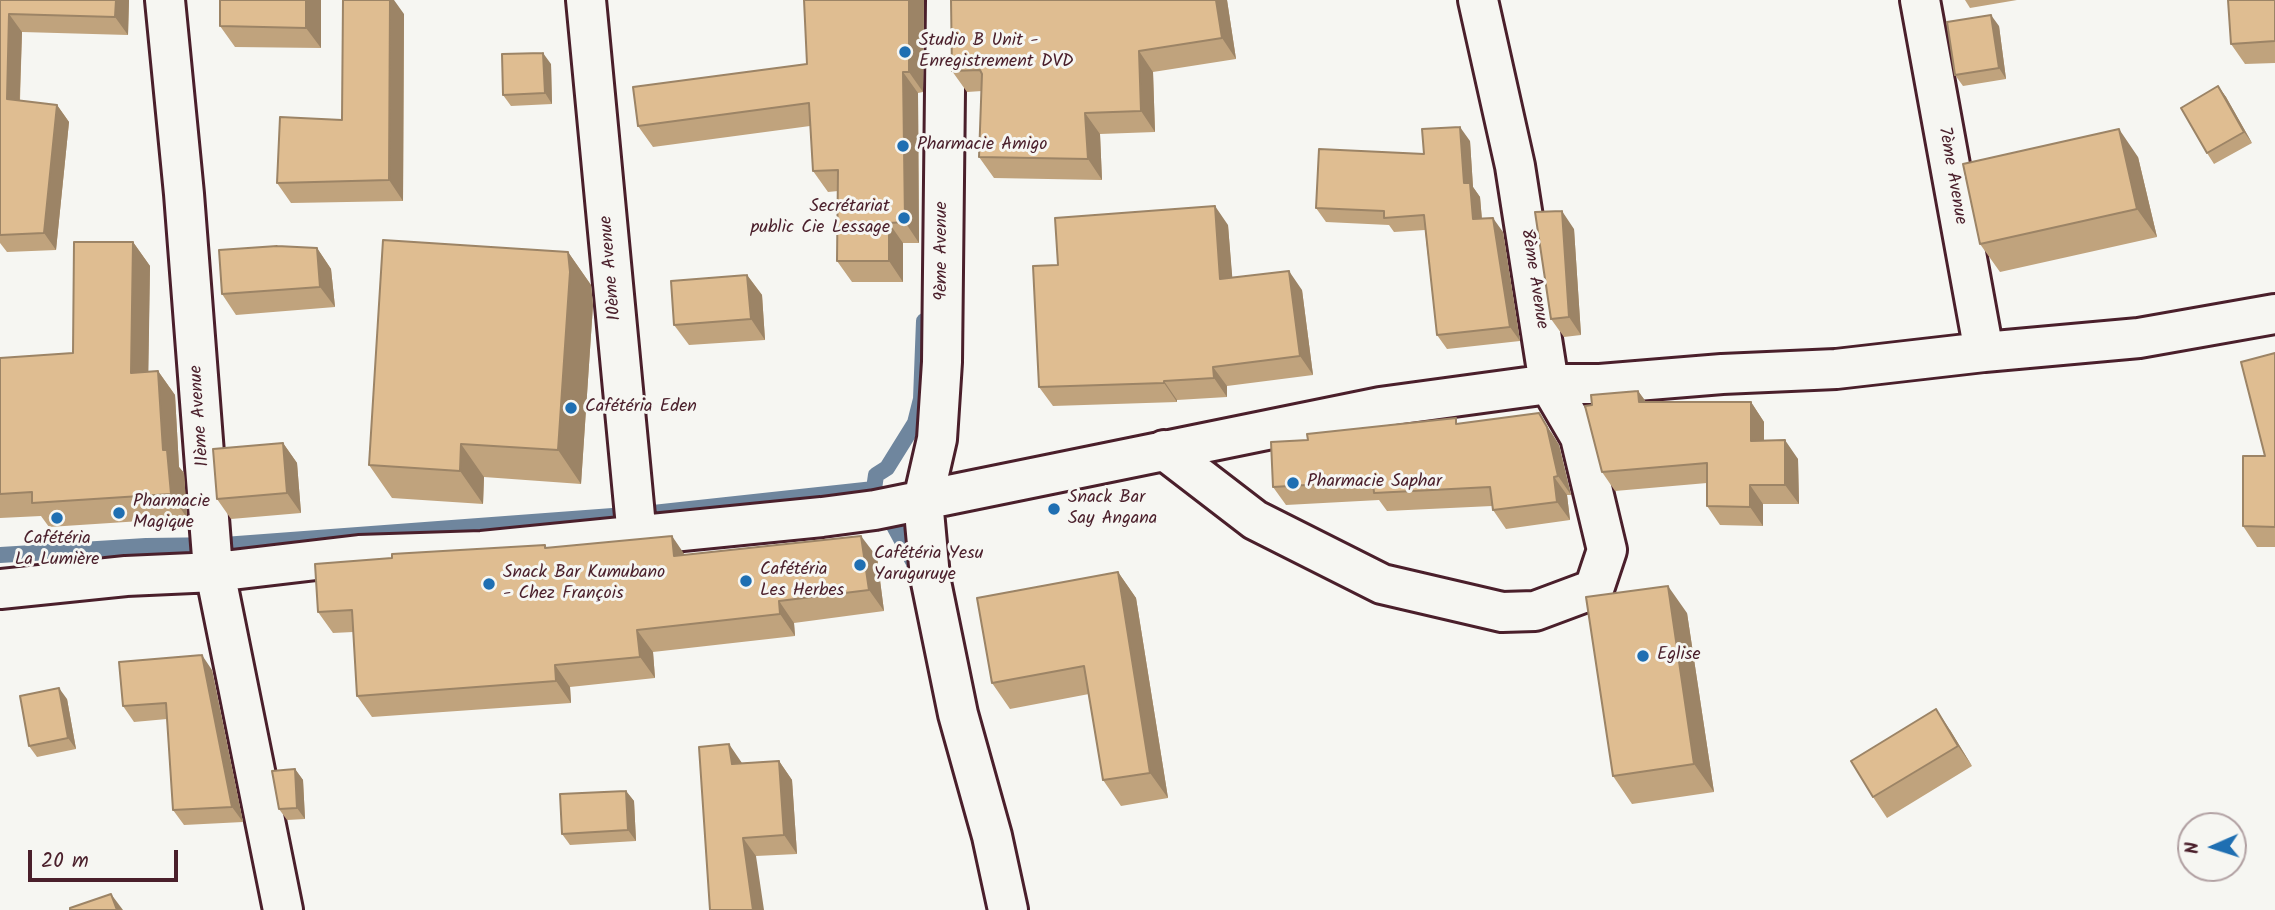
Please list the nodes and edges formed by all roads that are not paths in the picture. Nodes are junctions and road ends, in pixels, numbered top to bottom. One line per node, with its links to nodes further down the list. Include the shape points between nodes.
1 (165, 0): 12 (street, 11ème Avenue)
2 (586, 0): 11 (street, 10ème Avenue)
3 (946, 0): 10 (street, 9ème Avenue, via 937,439)
4 (1478, 0): 8 (street, 8ème Avenue, via 1515,166)
5 (1920, 0): 7 (street, 7ème Avenue)
6 (2275, 314): 7 (street, via 2139,338)
7 (1984, 352): 8 (street, via 1836,369)
8 (1549, 384): 9 (street, via 1380,407); 9 (street, 8ème Avenue, via 1580,437 1607,550 1594,589 1535,611 1502,612 1382,584 1255,520)
9 (1164, 450): 10 (street)
10 (896, 506): 11 (street); 15 (street, 9ème Avenue, via 930,577 958,714)
11 (636, 518): 12 (street, via 482,551)
12 (214, 565): 13 (street); 14 (street, 11ème Avenue)
13 (0, 589)
14 (283, 910)
15 (1008, 910)

